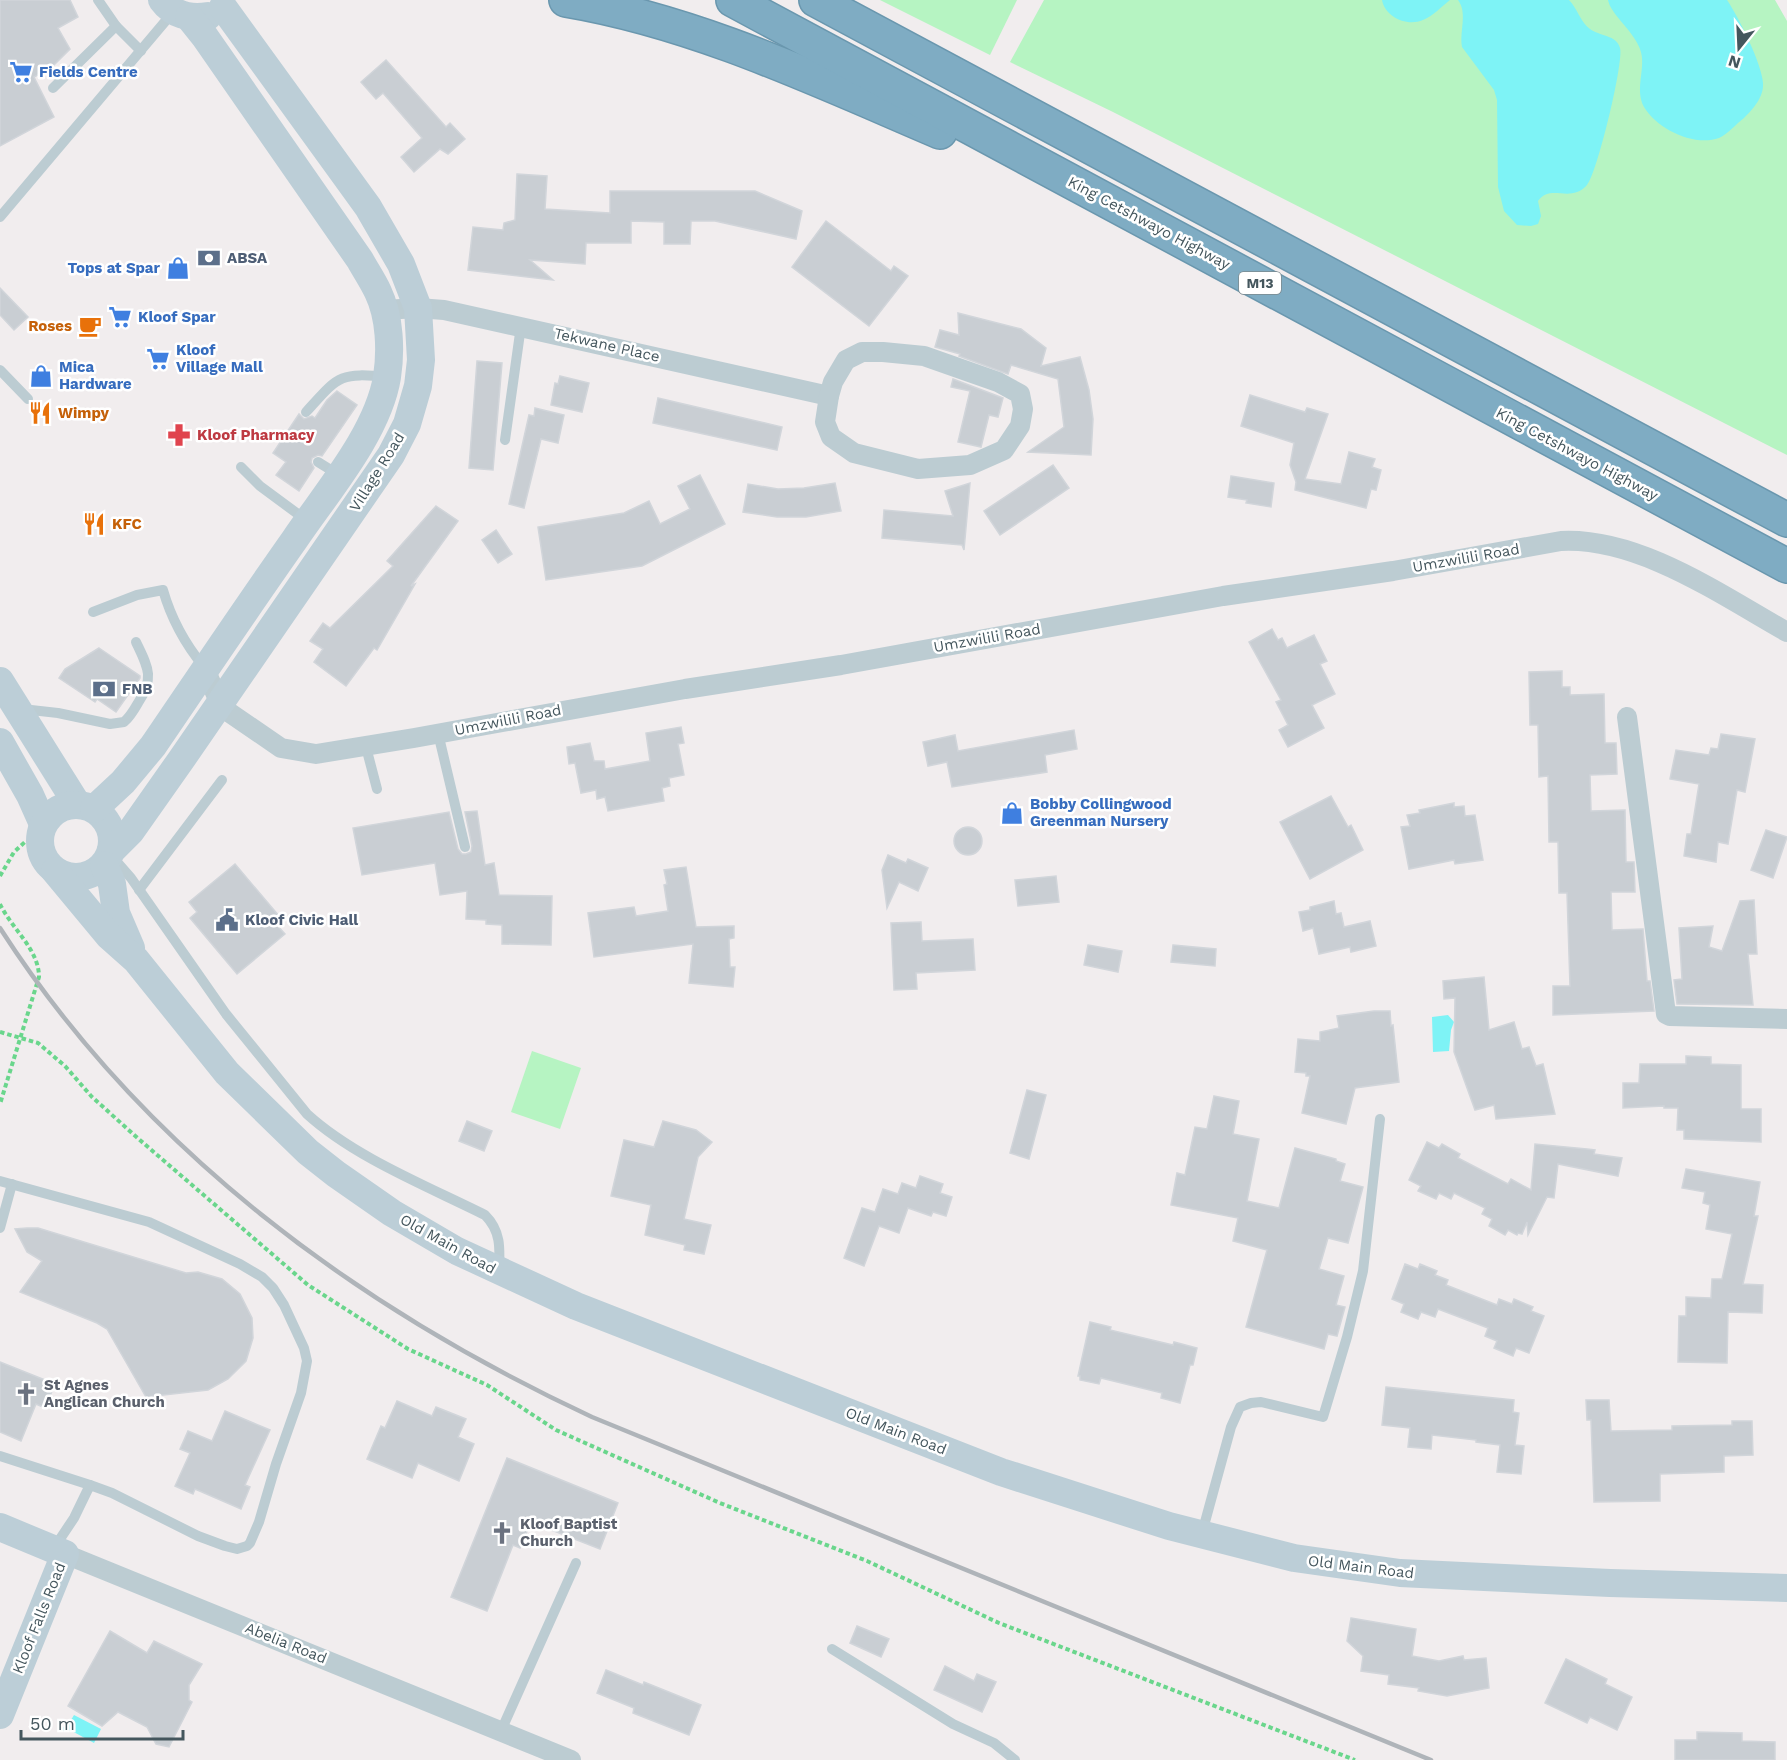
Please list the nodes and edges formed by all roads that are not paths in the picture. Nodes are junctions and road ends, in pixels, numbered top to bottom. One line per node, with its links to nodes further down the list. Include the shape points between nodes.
1 (98, 0): 7 (lane)
2 (566, 0): 11 (highway, via 643,17 758,55)
3 (733, 0): 11 (highway, King Cetshwayo Highway / M13)
4 (816, 0): 23 (highway, M13)
5 (226, 4): 6 (street, via 207,16); 12 (street, Village Road, via 368,207 401,264)
6 (175, 9): 8 (lane); 13 (street, Village Road, via 205,37 360,260)
7 (116, 26): 8 (lane); 9 (lane)
8 (141, 51): 10 (lane)
9 (52, 88)
10 (0, 217)
11 (1143, 220): 24 (highway, King Cetshwayo Highway / M13)
12 (418, 308): 13 (street, Tekwane Place); 14 (street, Tekwane Place); 30 (street, Village Road, via 421,360 407,424 375,480)
13 (384, 310): 16 (street, Village Road, via 389,346)
14 (521, 326): 17 (street, Tekwane Place); 20 (lane)
15 (0, 370): 18 (lane)
16 (387, 377): 19 (lane, via 361,374 340,378); 22 (street, Village Road, via 374,416 329,469)
17 (829, 396): 17 (street, via 825,422 831,437 854,453 918,469 970,465 1004,450 1020,426 1023,409 1020,394 998,382 924,356 883,352 862,352 846,360)
18 (28, 399)
19 (306, 412)
20 (506, 440)
21 (241, 467): 22 (lane)
22 (307, 520): 28 (street, Village Road)
23 (1787, 520)
24 (1787, 567)
25 (93, 612): 28 (lane, via 137,595 163,590 191,651)
26 (1787, 632): 33 (street, Umzwilili Road, via 1704,585 1640,555 1591,541 1561,541 1223,596)
27 (136, 642): 31 (lane, via 146,664 148,686 124,722 110,724)
28 (205, 669): 30 (street, Umzwilili Road); 38 (street, Village Road, via 139,764 123,782)
29 (0, 681): 31 (street)
30 (220, 704): 34 (street, Umzwilili Road, via 281,748 316,754); 41 (street, Village Road, via 131,831)
31 (17, 709): 38 (street)
32 (1628, 717): 45 (street, via 1666,1014)
33 (438, 734): 34 (street, Umzwilili Road); 40 (lane)
34 (366, 747): 37 (lane)
35 (3, 752): 39 (street, via 30,795)
36 (222, 780): 43 (lane)
37 (377, 789)
38 (86, 807): 39 (street, via 57,809); 41 (street, via 108,823)
39 (41, 829): 42 (street, via 42,855)
40 (465, 847)
41 (109, 856): 42 (street, via 85,877 64,876); 43 (lane, via 121,865); 44 (street, Old Main Road, via 116,913)
42 (55, 871): 44 (street, Old Main Road, via 109,936)
43 (139, 890): 50 (lane, via 226,1014 306,1114 321,1128 379,1162 485,1215 501,1244)
44 (136, 960): 50 (street, Old Main Road, via 227,1073 308,1152 392,1213)
45 (1787, 1019)
46 (1380, 1119): 54 (lane, via 1363,1271 1323,1418 1261,1402 1240,1407)
47 (0, 1180): 48 (lane)
48 (12, 1184): 49 (lane); 52 (lane, via 149,1222 240,1264 273,1288 304,1348 307,1361 301,1393 259,1522 247,1546 231,1547 198,1536)
49 (0, 1228)
50 (499, 1272): 54 (street, Old Main Road, via 1001,1472)
51 (0, 1456): 52 (lane)
52 (90, 1485): 55 (lane)
53 (0, 1527): 55 (street, Abelia Road)
54 (1202, 1534): 57 (street, Old Main Road, via 1294,1558 1400,1573)
55 (59, 1551): 59 (street, Kloof Falls Road); 60 (street, Abelia Road)
56 (576, 1563): 60 (lane)
57 (1787, 1588)
58 (832, 1649): 62 (lane, via 953,1724 994,1743)
59 (0, 1715)
60 (501, 1731): 61 (street, Abelia Road)
61 (571, 1760)
62 (1015, 1760)

